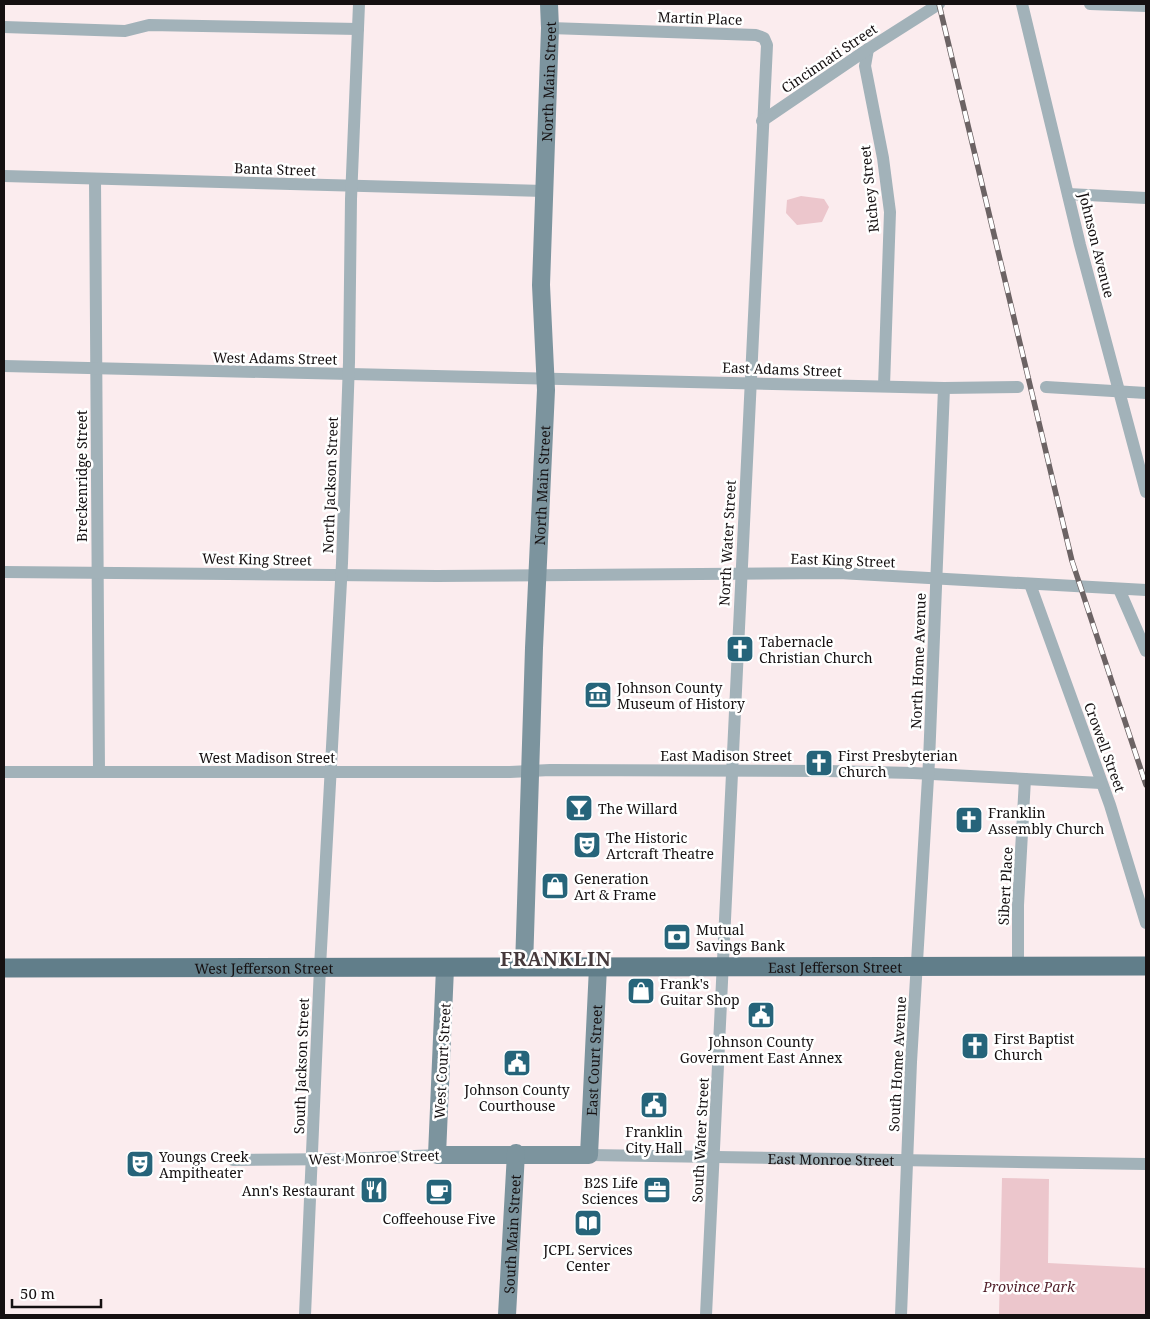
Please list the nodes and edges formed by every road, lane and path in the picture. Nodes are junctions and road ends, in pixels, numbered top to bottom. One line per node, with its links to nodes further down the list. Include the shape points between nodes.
1 (359, 4): 9 (street, North Jackson Street)
2 (549, 4): 8 (street, North Main Street)
3 (939, 4): 10 (street, Cincinnati Street)
4 (1022, 4): 16 (street, Johnson Avenue)
5 (1090, 4): 6 (street)
6 (1146, 6)
7 (4, 27): 9 (street, via 125,31 149,25)
8 (550, 28): 11 (street, Martin Place, via 760,36 766,45); 15 (street, North Main Street)
9 (358, 29): 14 (street, North Jackson Street)
10 (868, 49): 11 (street, Cincinnati Street); 23 (street, Richey Street, via 865,66 890,212)
11 (762, 121): 22 (street, North Water Street)
12 (4, 176): 13 (street, Banta Street)
13 (95, 179): 14 (street, Banta Street); 19 (street, Breckenridge Street)
14 (352, 186): 15 (street, Banta Street); 20 (street, North Jackson Street)
15 (544, 191): 21 (street, North Main Street, via 541,294)
16 (1068, 194): 17 (street); 27 (street, Johnson Avenue)
17 (1146, 198)
18 (4, 366): 19 (street, West Adams Street)
19 (96, 369): 20 (street, West Adams Street); 31 (street, Breckenridge Street)
20 (349, 375): 21 (street, West Adams Street); 33 (street, North Jackson Street)
21 (545, 379): 22 (street, East Adams Street); 34 (street, North Main Street)
22 (750, 382): 23 (street, East Adams Street); 32 (street, North Water Street)
23 (884, 386): 26 (street, East Adams Street)
24 (1018, 387): 26 (street, East Adams Street)
25 (1046, 387): 27 (street)
26 (944, 388): 35 (street, North Home Avenue)
27 (1120, 392): 28 (street); 29 (street, Johnson Avenue)
28 (1146, 393)
29 (1146, 492)
30 (4, 572): 31 (street, West King Street)
31 (98, 572): 33 (street, West King Street); 44 (street, Breckenridge Street)
32 (740, 573): 34 (street, East King Street); 35 (street, East King Street); 40 (street, North Water Street)
33 (341, 575): 34 (street, West King Street); 41 (street, North Jackson Street)
34 (539, 575): 42 (street, North Main Street)
35 (936, 578): 36 (street, East King Street); 45 (street, North Home Avenue)
36 (1030, 584): 37 (street, East King Street); 47 (street, Crowell Street)
37 (1119, 589): 38 (street, East King Street); 39 (street)
38 (1146, 590)
39 (1146, 651)
40 (733, 770): 42 (street, East Madison Street); 45 (street, East Madison Street); 51 (street, North Water Street)
41 (332, 771): 42 (street, West Madison Street); 44 (street, West Madison Street); 53 (street, North Jackson Street)
42 (531, 771): 54 (street, North Main Street)
43 (4, 772): 44 (street, West Madison Street)
44 (99, 772)
45 (928, 774): 46 (street, East Madison Street); 49 (street, North Home Avenue)
46 (1026, 779): 47 (street, East Madison Street); 50 (street, Sibert Place, via 1018,905)
47 (1101, 784): 48 (street, Crowell Street)
48 (1146, 923)
49 (918, 965): 50 (main road, East Jefferson Street); 51 (main road, East Jefferson Street); 64 (street, South Home Avenue)
50 (1018, 965): 52 (main road, East Jefferson Street)
51 (722, 966): 55 (main road, East Jefferson Street); 61 (street, South Water Street)
52 (1146, 966)
53 (320, 967): 56 (main road, West Jefferson Street); 57 (main road, West Jefferson Street); 62 (street, South Jackson Street)
54 (524, 967): 55 (main road, East Jefferson Street); 57 (main road, West Jefferson Street)
55 (598, 967): 60 (street, East Court Street)
56 (4, 968)
57 (445, 968): 59 (street, West Court Street)
58 (516, 1153): 59 (street, West Monroe Street); 60 (street, East Monroe Street); 67 (street, South Main Street)
59 (437, 1154): 62 (street, West Monroe Street)
60 (589, 1155): 61 (street, East Monroe Street)
61 (714, 1158): 64 (street, East Monroe Street); 68 (street, South Water Street)
62 (313, 1159): 63 (street, West Monroe Street); 66 (street, South Jackson Street)
63 (233, 1160)
64 (907, 1161): 65 (street, East Monroe Street); 69 (street, South Home Avenue)
65 (1146, 1164)
66 (305, 1315)
67 (508, 1315)
68 (706, 1315)
69 (901, 1315)

